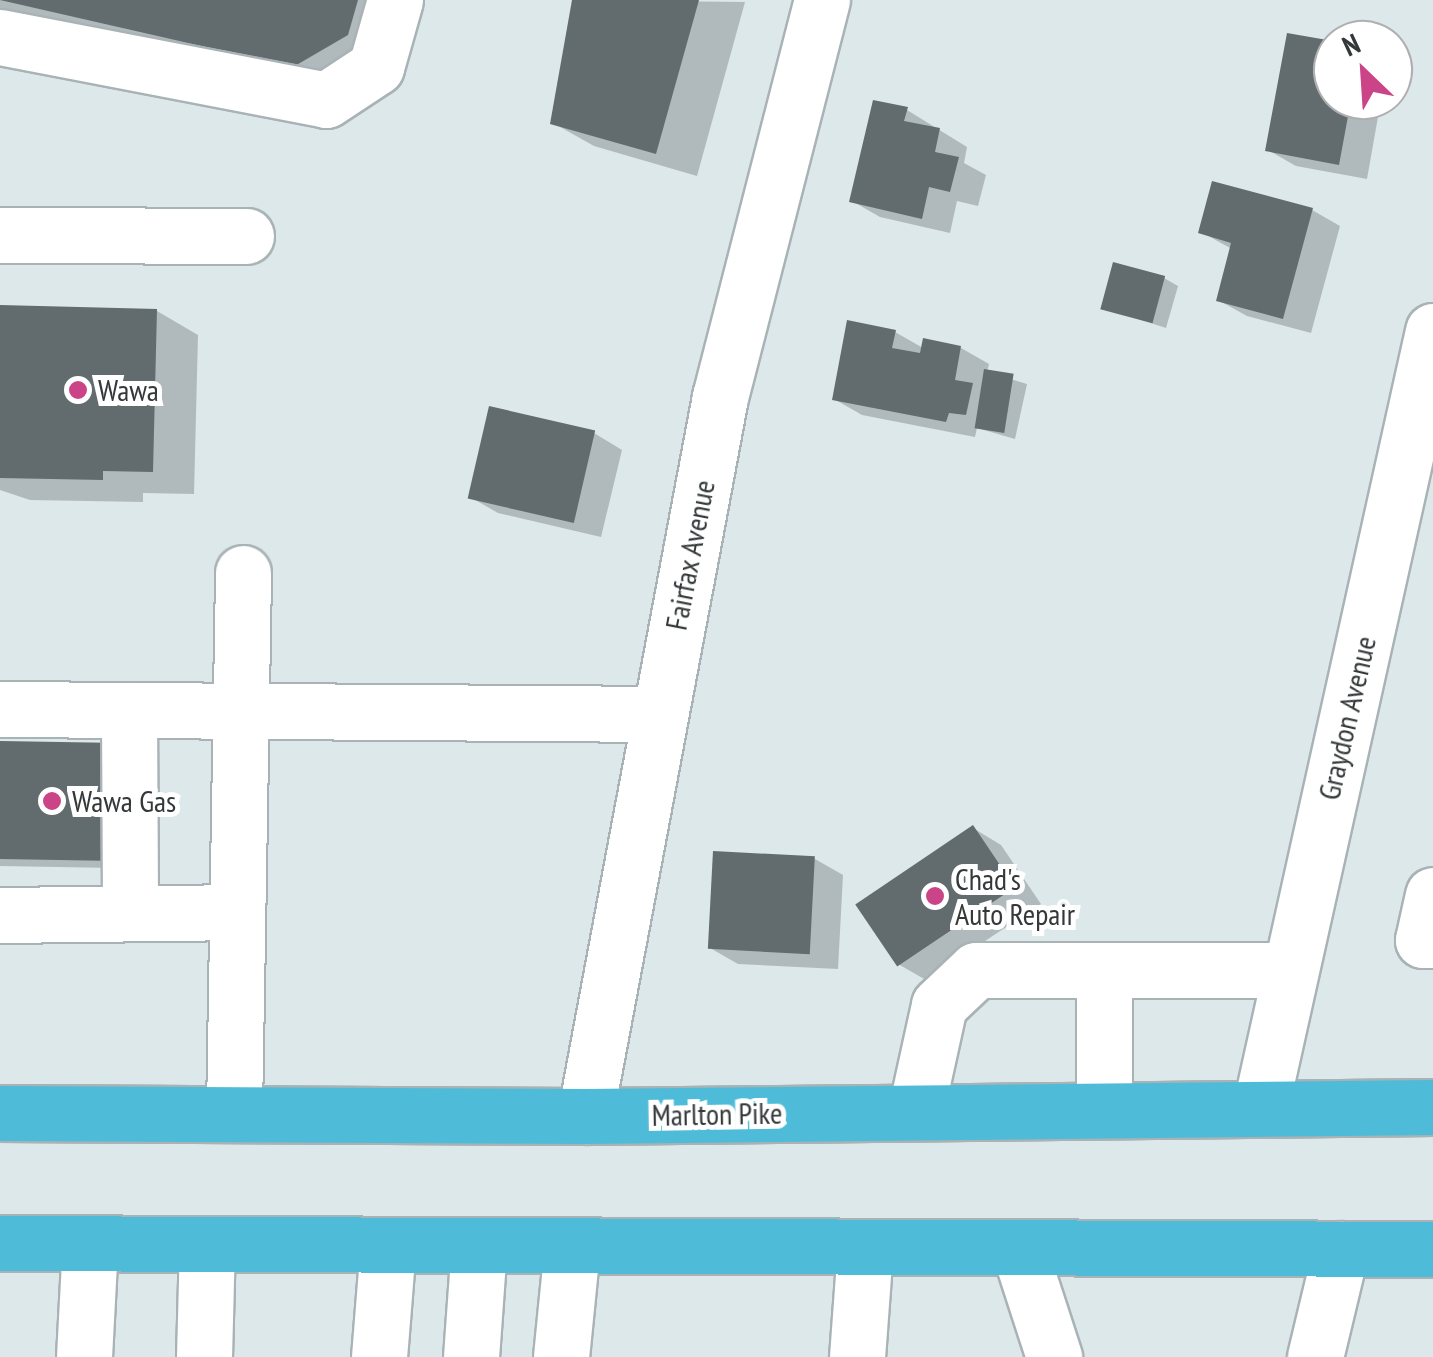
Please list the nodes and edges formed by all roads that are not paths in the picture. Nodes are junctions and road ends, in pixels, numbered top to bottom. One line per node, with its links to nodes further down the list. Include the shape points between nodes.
1 (395, 0): 3 (street, via 376,67 326,100)
2 (822, 0): 12 (street, Fairfax Avenue, via 720,397)
3 (0, 36)
4 (0, 235): 5 (street)
5 (246, 236)
6 (1433, 331): 7 (street, Graydon Avenue)
7 (1409, 543): 19 (street, Graydon Avenue)
8 (243, 573): 11 (street)
9 (0, 709): 10 (street)
10 (129, 710): 11 (street); 14 (street)
11 (239, 711): 12 (street); 15 (street)
12 (660, 714): 26 (street, Fairfax Avenue)
13 (1433, 895): 17 (street, via 1423,940)
14 (130, 912): 15 (street); 16 (street)
15 (234, 912): 25 (street)
16 (0, 915)
17 (1433, 940)
18 (1104, 970): 19 (street); 21 (street); 23 (street, via 976,970 939,1005)
19 (1290, 970): 20 (street, Graydon Avenue)
20 (1261, 1104): 21 (highway, Marlton Pike); 22 (highway, Marlton Pike)
21 (1104, 1107): 23 (highway, Marlton Pike)
22 (1433, 1107)
23 (916, 1110): 26 (highway, Marlton Pike)
24 (0, 1112): 25 (highway, Marlton Pike)
25 (234, 1112): 26 (highway, Marlton Pike)
26 (585, 1116)
27 (0, 1244): 28 (highway)
28 (90, 1244): 29 (highway); 37 (street)
29 (207, 1244): 30 (highway); 38 (street)
30 (388, 1246): 31 (highway); 39 (street)
31 (478, 1246): 32 (highway); 40 (street)
32 (572, 1247): 33 (highway); 41 (street)
33 (865, 1248): 34 (highway); 42 (street)
34 (1018, 1248): 36 (highway); 43 (street)
35 (1433, 1248): 36 (highway)
36 (1341, 1249): 44 (street)
37 (84, 1357)
38 (204, 1357)
39 (379, 1357)
40 (471, 1357)
41 (561, 1357)
42 (857, 1357)
43 (1054, 1357)
44 (1314, 1357)

